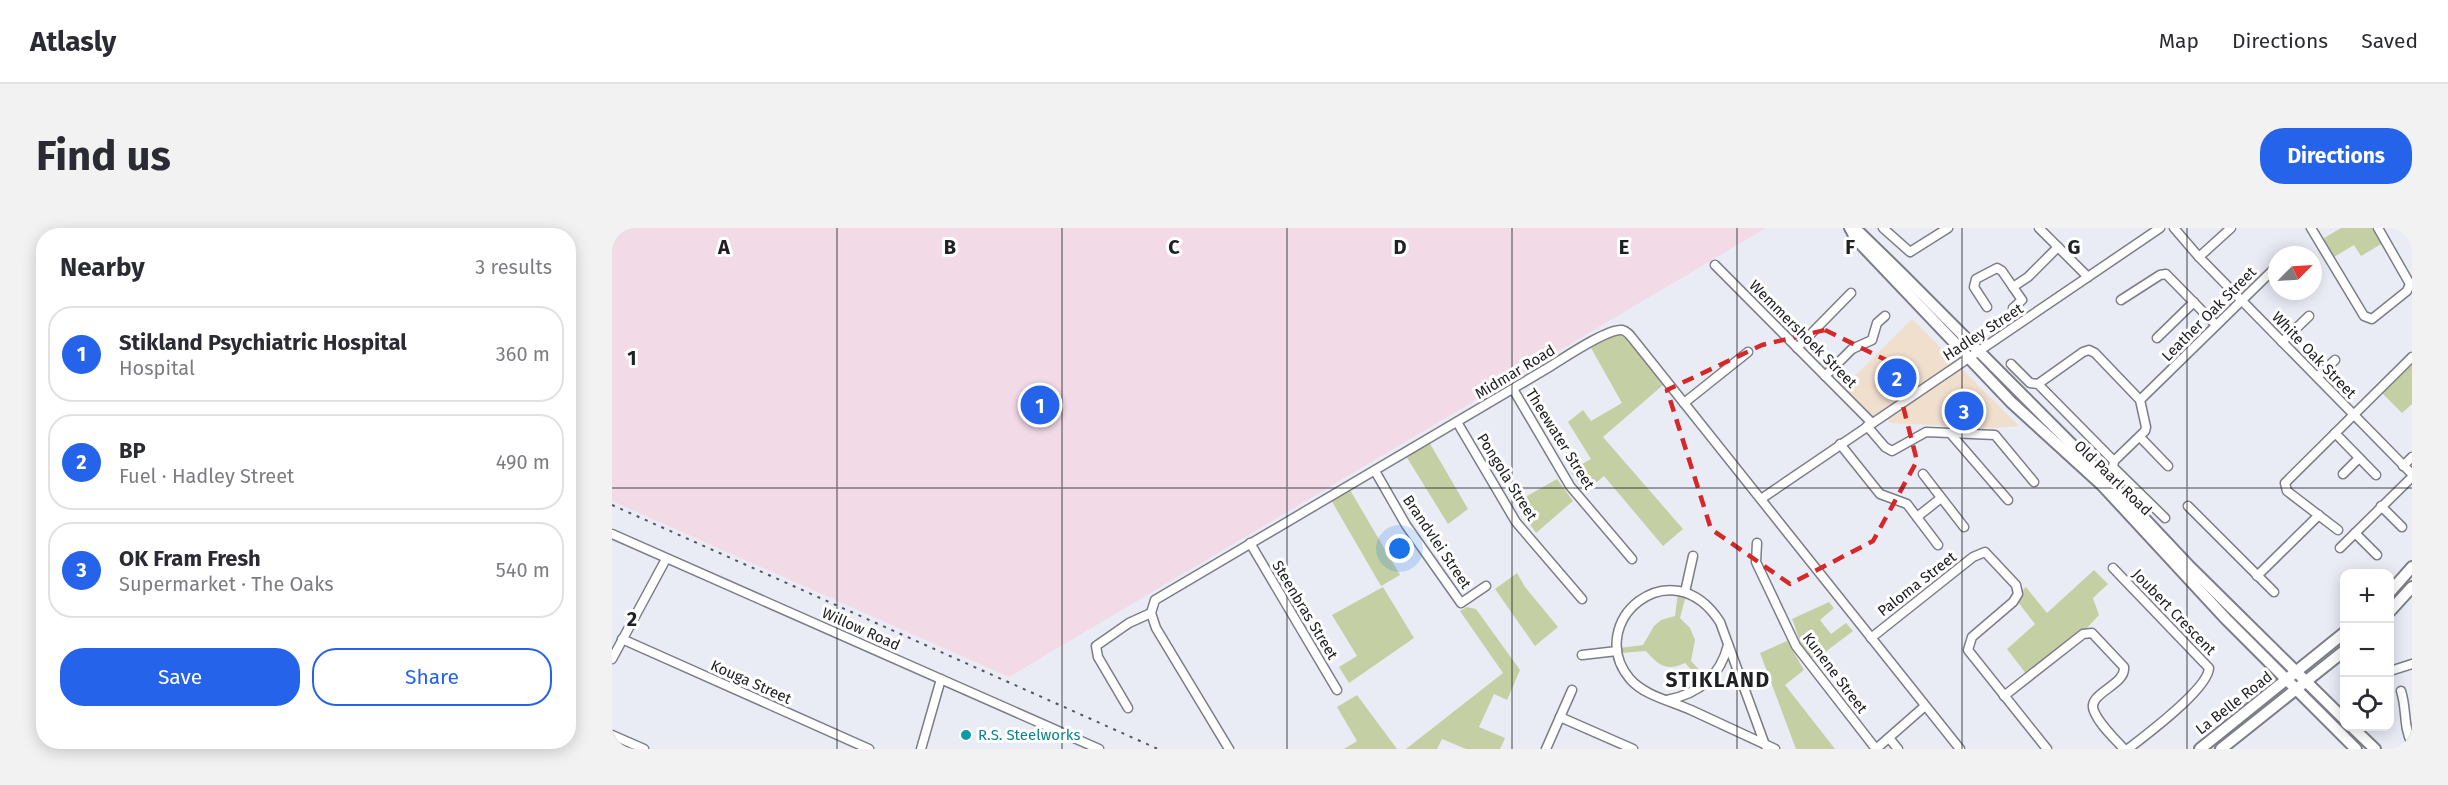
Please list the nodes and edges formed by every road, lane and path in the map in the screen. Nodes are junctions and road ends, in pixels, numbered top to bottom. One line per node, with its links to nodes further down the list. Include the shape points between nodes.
1 (1882, 228): 2 (street, via 1910,252)
2 (1948, 228)
3 (2039, 228): 10 (street)
4 (2160, 228): 14 (street, Hadley Street)
5 (2174, 228): 11 (street, White Oak Street)
6 (2230, 228): 11 (street)
7 (2310, 228): 8 (street, via 2370,319 2407,291 2410,284)
8 (2378, 228)
9 (1851, 229): 29 (main road, Old Paarl Road, via 1855,238)
10 (2058, 247): 14 (street); 15 (street)
11 (2199, 257): 18 (street, White Oak Street)
12 (1715, 265): 27 (street, Wemmershoek Street)
13 (2268, 275): 18 (street, Leather Oak Street)
14 (2088, 277): 29 (street, Hadley Street)
15 (2013, 287): 20 (street, via 1997,268 1975,280 1974,288); 21 (street, via 2022,300)
16 (1851, 293): 27 (street)
17 (2121, 300): 19 (street, via 2164,274)
18 (2241, 300): 24 (street, Leather Oak Street); 26 (street, White Oak Street)
19 (2194, 302): 24 (street); 25 (street)
20 (1987, 307)
21 (2013, 308)
22 (1885, 316): 33 (street, via 1877,323 1872,340 1852,349)
23 (2309, 316): 26 (street)
24 (2217, 325): 37 (street, Leather Oak Street)
25 (2157, 338)
26 (2282, 342): 34 (street, White Oak Street)
27 (1797, 348): 33 (street, Wemmershoek Street)
28 (1748, 352): 38 (street)
29 (1973, 354): 41 (street, Hadley Street); 99 (main road, Old Paarl Road); 101 (main road, Old Paarl Road, via 2035,425 2102,485)
30 (2412, 357): 39 (street)
31 (2335, 360): 34 (street)
32 (2011, 364): 35 (street, via 2032,384)
33 (1825, 376): 41 (street, Wemmershoek Street)
34 (2317, 377): 39 (street, White Oak Street)
35 (2038, 384): 37 (street, via 2089,350); 48 (street)
36 (1513, 389): 38 (street, Midmar Road, via 1606,334 1621,330 1633,339); 40 (street, Midmar Road); 77 (street, Theewater Street, via 1570,486)
37 (2140, 400): 44 (street, via 2146,428)
38 (1684, 403): 58 (street, Midmar Road)
39 (2354, 415): 43 (street); 50 (street, White Oak Street)
40 (1457, 422): 51 (street, Midmar Road); 86 (street, Pongola Street, via 1516,522)
41 (1870, 424): 42 (street, Wemmershoek Street, via 1885,447 1892,450 1926,432); 45 (street, Hadley Street)
42 (1950, 433): 56 (street, via 1995,435); 59 (street)
43 (2335, 433): 47 (street); 62 (street, via 2285,484 2287,491)
44 (2140, 436): 48 (street); 49 (street)
45 (1840, 444): 58 (street, Hadley Street); 63 (street, via 1882,497 1904,501)
46 (2412, 457): 50 (street)
47 (2359, 458): 53 (street); 54 (street)
48 (2114, 461): 64 (street, via 2114,467)
49 (2168, 466)
50 (2403, 466): 55 (street, White Oak Street)
51 (1375, 471): 70 (street, Midmar Road); 81 (street, Brandvlei Street, via 1406,525 1461,603)
52 (1923, 474): 57 (street)
53 (2343, 474)
54 (2376, 475)
55 (2412, 475): 61 (street)
56 (2034, 483)
57 (1941, 498): 63 (street); 66 (street)
58 (1761, 499): 90 (street, Midmar Road)
59 (2008, 500)
60 (2188, 506): 80 (street)
61 (2381, 506): 65 (street); 68 (street)
62 (2319, 515): 67 (street); 80 (street)
63 (1917, 517): 72 (street)
64 (2165, 518)
65 (2402, 526)
66 (1964, 527)
67 (2338, 530)
68 (2355, 533): 73 (street); 74 (street)
69 (612, 534): 76 (street, Willow Road)
70 (1250, 543): 88 (street, Midmar Road, via 1157,598); 103 (street, Steenbras Street)
71 (1757, 543): 129 (street, Kunene Street, via 1756,562 1796,646)
72 (1938, 545)
73 (2340, 548)
74 (2378, 555)
75 (1693, 556): 84 (street)
76 (666, 558): 91 (street); 100 (street, Willow Road)
77 (1632, 559)
78 (2412, 567): 82 (main road)
79 (2113, 568): 132 (street, Joubert Crescent, via 2207,663 2210,671 2174,713)
80 (2257, 576): 85 (street)
81 (1486, 586)
82 (2394, 587)
83 (2412, 587): 87 (main road)
84 (1685, 592): 92 (street, via 1711,608); 93 (street, via 1653,593 1632,607 1620,629)
85 (2274, 592)
86 (1582, 599)
87 (2394, 607)
88 (1151, 613): 110 (street, via 1129,622 1096,646 1098,657); 125 (street, via 1156,628)
89 (2340, 636): 99 (main road, La Belle Road)
90 (1871, 638): 107 (street, Paloma Street, via 1985,552 2016,585 2018,594 1968,643 1971,655); 109 (street, Midmar Road)
91 (622, 639): 96 (street); 121 (street, Kouga Street)
92 (1728, 645): 108 (street, via 1712,679 1692,693); 118 (street)
93 (1617, 651): 95 (street); 108 (street, via 1630,679)
94 (2340, 654): 102 (main road, La Belle Road)
95 (1582, 655)
96 (612, 659)
97 (2412, 664): 98 (street)
98 (2394, 670)
99 (2297, 671): 101 (main road, La Belle Road); 102 (main road, Old Paarl Road)
100 (941, 679): 116 (street, Willow Road); 122 (street)
101 (2286, 680): 105 (main road, Old Paarl Road); 133 (main road, La Belle Road)
102 (2307, 681): 105 (main road, La Belle Road); 111 (main road, Old Paarl Road)
103 (1337, 690)
104 (1572, 690): 112 (street)
105 (2296, 690): 134 (main road, La Belle Road); 135 (main road, Old Paarl Road)
106 (2401, 691): 117 (street, via 2405,726)
107 (2004, 696): 119 (street); 132 (street, via 2083,634 2091,633 2124,667 2121,678 2092,706)
108 (1666, 700): 118 (street)
109 (1925, 706): 115 (street); 131 (street, Midmar Road)
110 (1128, 708)
111 (2340, 715)
112 (1560, 717): 126 (street); 127 (street)
113 (2357, 731): 136 (main road)
114 (612, 735): 120 (street)
115 (1889, 738): 129 (street); 130 (street)
116 (1077, 740): 123 (street); 124 (street, Willow Road)
117 (2412, 744)
118 (1765, 745): 128 (street)
119 (2044, 748)
120 (644, 749)
121 (869, 749)
122 (921, 749)
123 (1072, 749)
124 (1099, 749)
125 (1229, 749)
126 (1546, 749)
127 (1633, 749)
128 (1775, 749)
129 (1876, 749)
130 (1898, 749)
131 (1959, 749)
132 (2126, 749)
133 (2200, 749)
134 (2221, 749)
135 (2356, 749)
136 (2375, 749)

